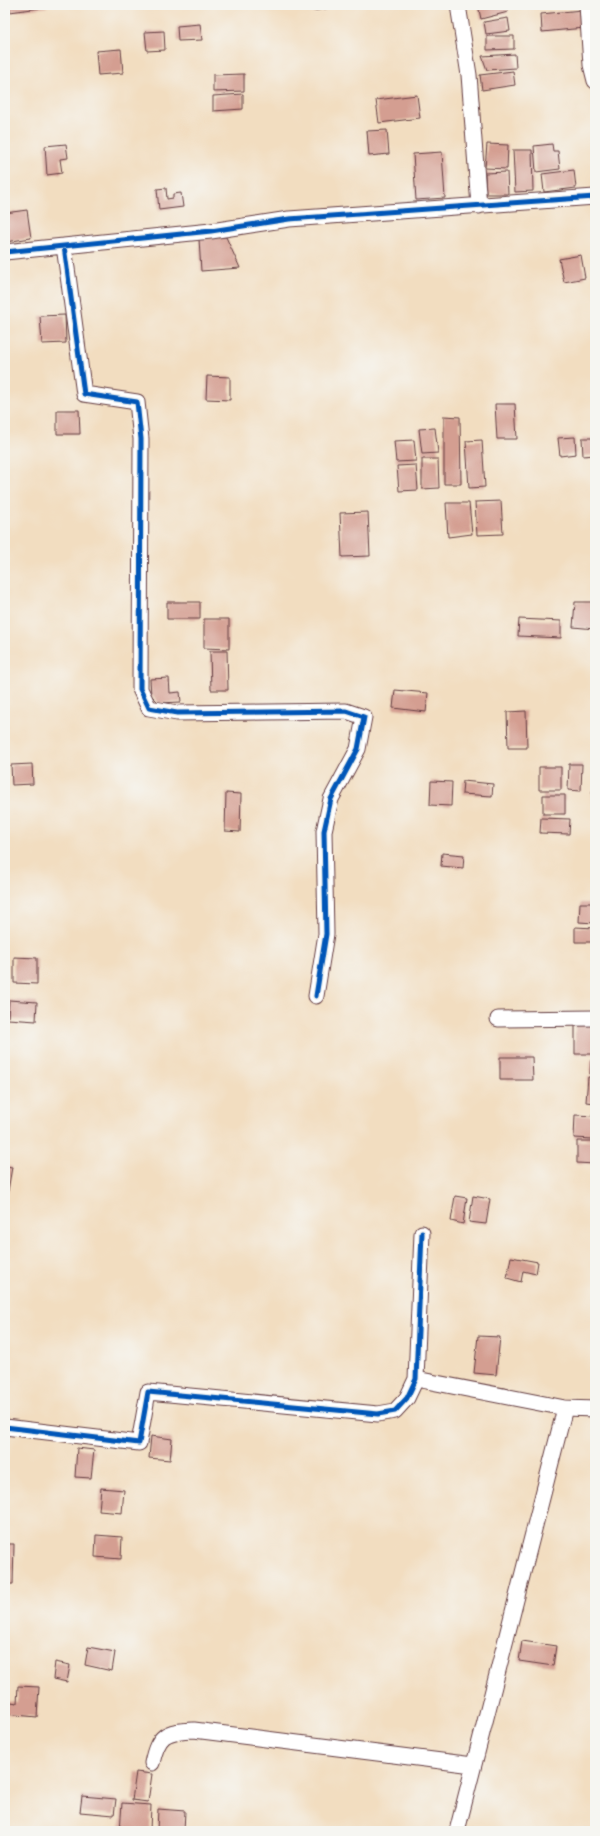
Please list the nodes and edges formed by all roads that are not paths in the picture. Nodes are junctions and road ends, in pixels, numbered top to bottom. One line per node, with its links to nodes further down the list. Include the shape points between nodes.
1 (458, 5): 5 (street, via 470,75)
2 (587, 5): 3 (street, via 591,64)
3 (595, 81)
4 (595, 197): 5 (street)
5 (479, 206): 6 (street, via 289,219 211,231)
6 (64, 246): 7 (street); 8 (street, via 84,394 137,402 141,439 140,689 149,708 177,713 346,711 364,717 358,749 331,799 324,831 326,934)
7 (5, 252)
8 (316, 996)
9 (595, 1018): 10 (street)
10 (498, 1019)
11 (422, 1233): 12 (street)
12 (416, 1379): 13 (street); 15 (street, via 407,1398 395,1411 378,1414 148,1392 139,1443)
13 (565, 1408): 14 (street); 17 (street)
14 (595, 1410)
15 (5, 1427)
16 (152, 1764): 17 (street, via 156,1747 164,1735 194,1730)
17 (473, 1765): 18 (street)
18 (457, 1831)

